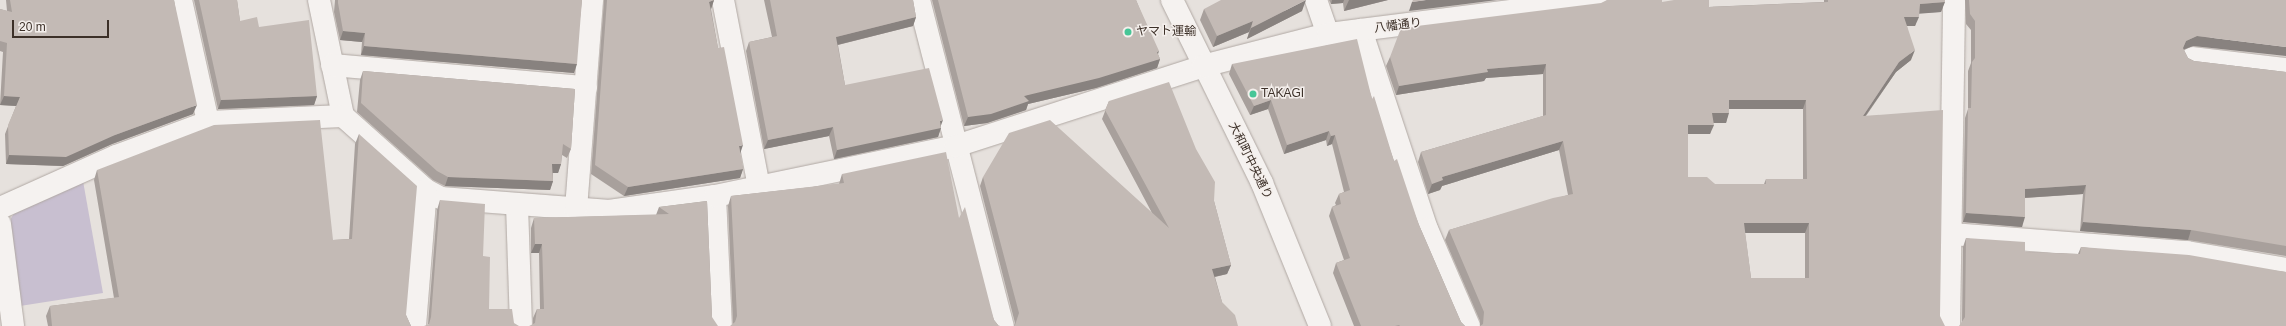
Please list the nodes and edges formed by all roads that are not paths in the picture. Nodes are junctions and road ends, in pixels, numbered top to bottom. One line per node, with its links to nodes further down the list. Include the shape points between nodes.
1 (181, 0): 18 (street)
2 (318, 0): 13 (street)
3 (592, 0): 16 (street)
4 (723, 0): 20 (street)
5 (919, 0): 19 (street)
6 (1172, 0): 14 (street, 大和町中央通り)
7 (1316, 0): 11 (street)
8 (1596, 0): 10 (street, 八幡通り)
9 (1954, 0): 27 (street)
10 (1361, 30): 11 (street, 八幡通り); 35 (street, via 1427,228)
11 (1328, 34): 14 (street, 八幡通り)
12 (2192, 58): 15 (street)
13 (332, 65): 16 (street); 17 (street)
14 (1203, 66): 19 (street, 八幡通り); 34 (street, 大和町中央通り, via 1262,183)
15 (2286, 69)
16 (586, 87): 25 (street)
17 (343, 116): 18 (street); 21 (street, 八幡通り)
18 (208, 122): 24 (street, via 116,156)
19 (956, 146): 20 (street, 八幡通り); 33 (street)
20 (759, 187): 22 (street, 八幡通り)
21 (426, 190): 23 (street, 八幡通り, via 441,198); 30 (street)
22 (715, 196): 25 (street, 八幡通り, via 609,211); 32 (street)
23 (517, 205): 25 (street, 八幡通り); 31 (street)
24 (0, 208)
25 (576, 209)
26 (0, 224): 29 (street)
27 (1952, 234): 28 (street, via 2187,252); 36 (street, via 1949,253)
28 (2286, 269)
29 (13, 326)
30 (415, 326)
31 (521, 326)
32 (721, 326)
33 (1003, 326)
34 (1320, 326)
35 (1469, 326)
36 (1950, 326)

